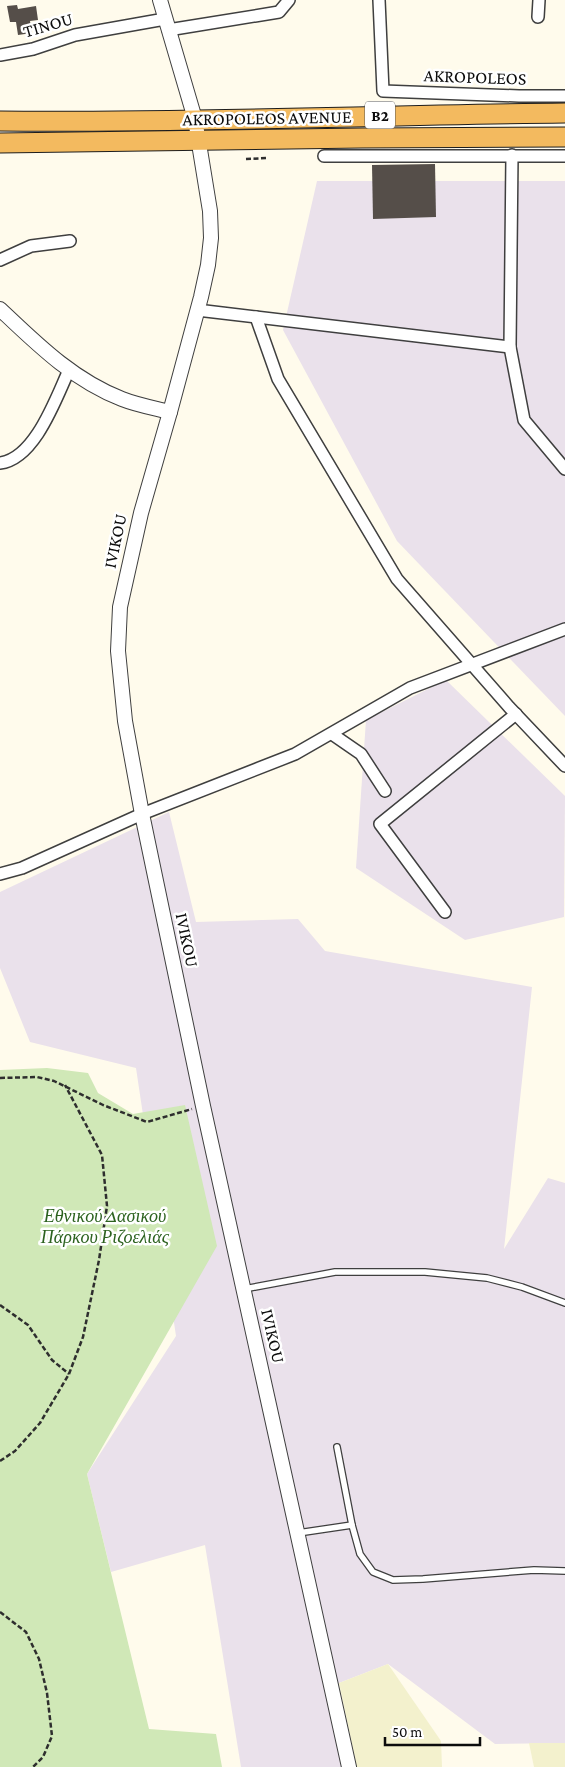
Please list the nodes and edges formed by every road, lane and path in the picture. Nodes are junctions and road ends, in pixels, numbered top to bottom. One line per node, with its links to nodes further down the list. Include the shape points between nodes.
1 (160, 0): 6 (street, IVIKOU)
2 (289, 0): 6 (street, TINOU, via 279,12)
3 (379, 0): 8 (street, AKROPOLEOS, via 383,92)
4 (539, 0): 5 (street)
5 (538, 17)
6 (166, 24): 7 (street, TINOU, via 75,35 33,49); 10 (street, IVIKOU)
7 (0, 55)
8 (565, 96)
9 (565, 113): 10 (highway, AKROPOLEOS AVENUE / B2)
10 (195, 119): 11 (highway, AKROPOLEOS AVENUE / B2); 13 (street, IVIKOU)
11 (0, 121)
12 (565, 137): 13 (highway, AKROPOLEOS AVENUE / B2)
13 (199, 140): 14 (highway, AKROPOLEOS AVENUE / B2); 23 (street, IVIKOU, via 211,238)
14 (0, 143)
15 (512, 155): 16 (street); 17 (street); 25 (street)
16 (324, 156)
17 (565, 156)
18 (268, 158): 19 (path)
19 (246, 159)
20 (70, 241): 21 (street, via 31,246)
21 (0, 260)
22 (0, 309): 26 (street)
23 (197, 310): 24 (street); 27 (street, IVIKOU)
24 (256, 317): 25 (street); 31 (street, via 278,379 392,571)
25 (510, 347): 29 (street, via 524,420)
26 (69, 370): 27 (street, via 123,400); 28 (street, via 40,432 15,459)
27 (170, 412): 36 (street, IVIKOU, via 141,512 120,607 118,652 125,720)
28 (0, 463)
29 (565, 469)
30 (565, 629): 31 (street)
31 (472, 664): 32 (street); 33 (street, via 410,688)
32 (516, 714): 34 (street); 38 (street, via 380,824)
33 (332, 734): 35 (street, via 360,754); 36 (street, via 295,754)
34 (565, 766)
35 (385, 790)
36 (142, 814): 37 (street, via 22,868); 41 (street, IVIKOU)
37 (0, 874)
38 (445, 912)
39 (0, 1078): 40 (path, via 37,1077)
40 (65, 1085): 41 (path, via 103,1105 147,1122); 45 (path, via 102,1155 107,1206 83,1338)
41 (203, 1106): 42 (street, IVIKOU)
42 (244, 1289): 43 (lane, via 335,1272 424,1272 487,1278); 49 (street, IVIKOU)
43 (565, 1303)
44 (0, 1306): 45 (path, via 28,1325 52,1360)
45 (69, 1374): 47 (path, via 40,1423 15,1451)
46 (337, 1447): 48 (lane)
47 (0, 1461)
48 (352, 1525): 49 (lane); 50 (lane, via 366,1564 373,1572 393,1580)
49 (298, 1533): 53 (street, IVIKOU)
50 (565, 1570)
51 (0, 1612): 52 (path, via 26,1632 39,1659 47,1693 52,1736)
52 (33, 1767)
53 (349, 1767)

